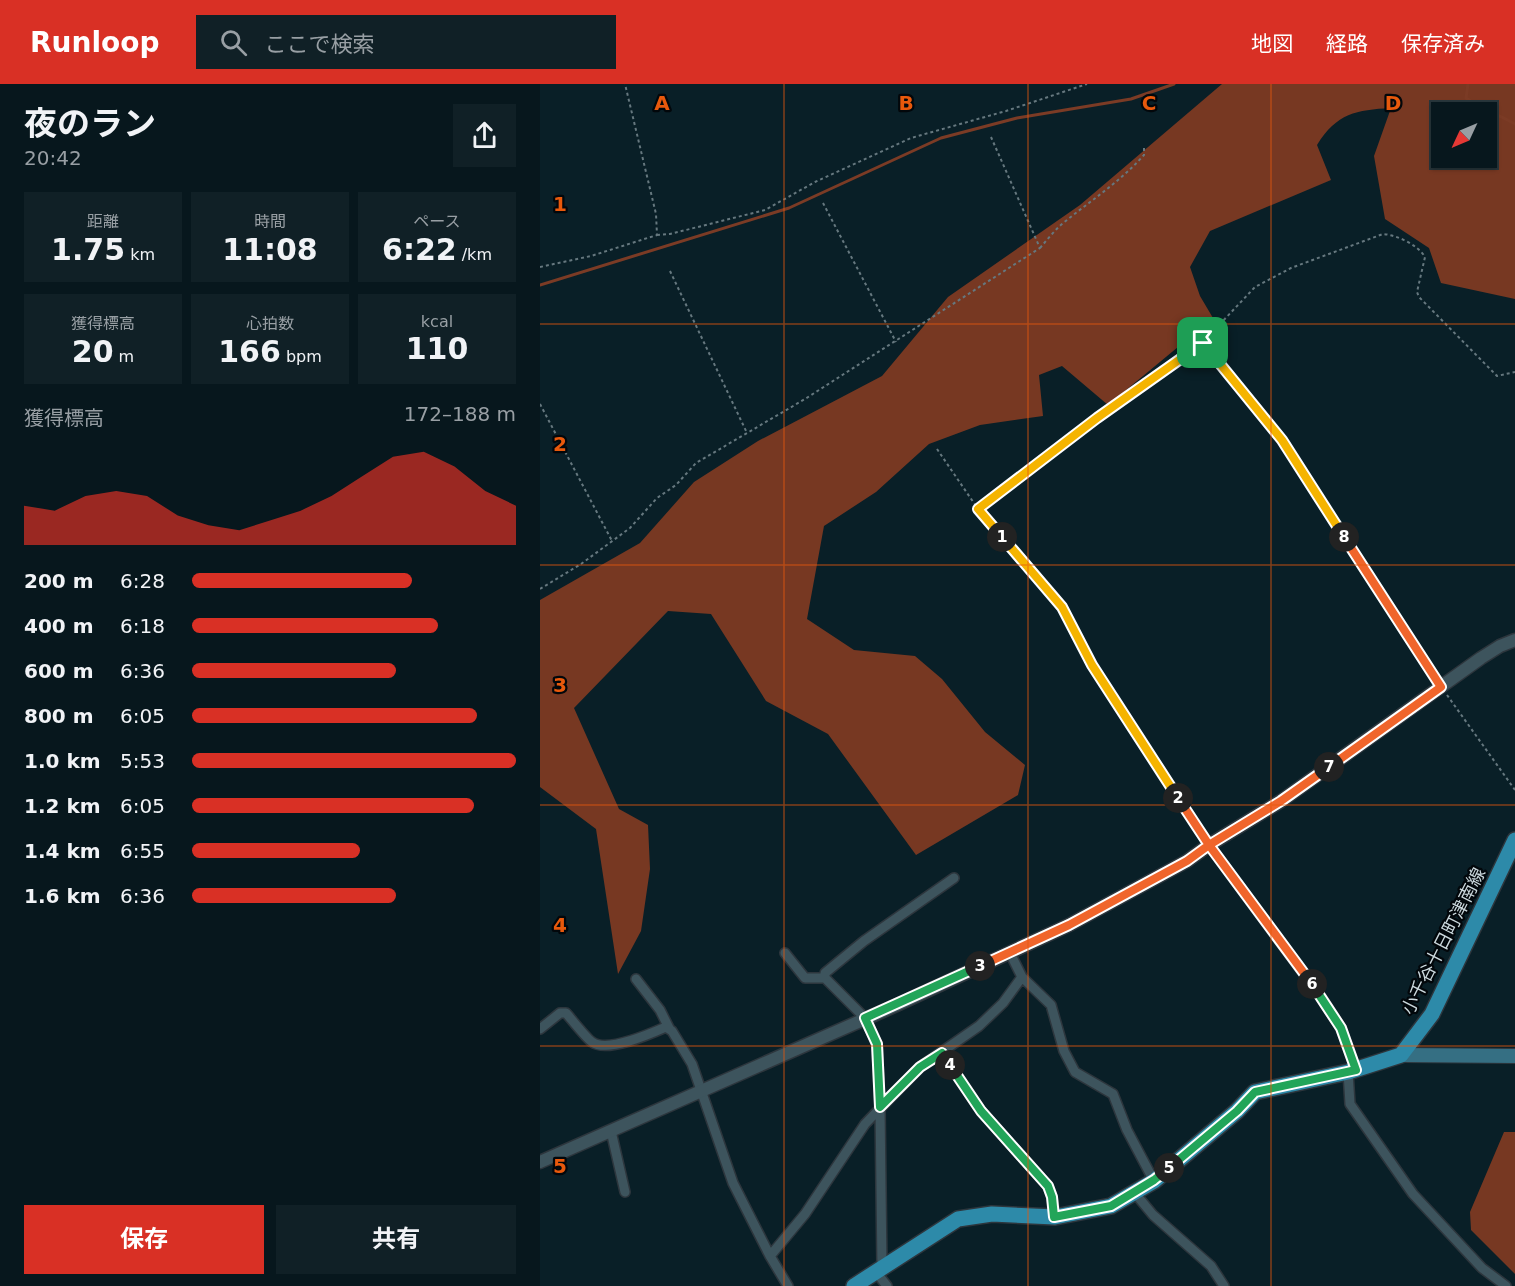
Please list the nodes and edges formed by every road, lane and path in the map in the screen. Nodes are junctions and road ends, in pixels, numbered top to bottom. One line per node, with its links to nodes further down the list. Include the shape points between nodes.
1 (625, 84): 6 (path, via 656,214)
2 (1087, 84): 6 (path, via 911,138 765,210)
3 (990, 137): 7 (path)
4 (1144, 146): 7 (path, via 1144,155 1139,160 1061,225)
5 (824, 203): 10 (path)
6 (657, 235): 8 (path)
7 (1040, 248): 10 (path)
8 (540, 267)
9 (670, 272): 14 (path)
10 (896, 342): 14 (path)
11 (1203, 343): 12 (path, via 1255,287 1291,268 1383,234 1421,250 1425,257 1419,297 1497,376); 16 (path); 20 (path, via 1282,440)
12 (1515, 372)
13 (540, 404): 17 (path)
14 (747, 433): 17 (path, via 696,463)
15 (937, 449): 16 (path)
16 (978, 509): 23 (path, via 1062,607 1092,665)
17 (612, 541): 18 (path)
18 (540, 589)
19 (1515, 640): 20 (street, via 1481,658)
20 (1441, 687): 21 (path); 23 (street, via 1281,801)
21 (1515, 790)
22 (1515, 840): 34 (main road, 小千谷十日町津南線, via 1432,1014)
23 (1209, 845): 26 (street, via 1079,920); 36 (street, via 1341,1028)
24 (954, 878): 28 (street, via 864,941 825,973)
25 (785, 953): 28 (street, via 806,978)
26 (1010, 953): 27 (street); 30 (street)
27 (1022, 977): 33 (street, via 979,1026); 41 (street, via 1051,1005 1064,1051 1075,1072 1113,1094)
28 (825, 978): 30 (street)
29 (636, 979): 31 (street)
30 (865, 1018): 37 (street); 38 (street, via 877,1044)
31 (669, 1028): 32 (street, via 600,1046 591,1042 566,1013 560,1013); 37 (street, via 682,1044)
32 (540, 1029)
33 (942, 1053): 38 (street, via 920,1067); 44 (street, via 981,1111 1048,1186)
34 (1401, 1055): 35 (main road); 36 (main road)
35 (1515, 1056)
36 (1352, 1071): 41 (main road, via 1255,1092); 51 (street, via 1350,1104 1413,1194 1482,1268)
37 (702, 1091): 39 (street); 45 (street, via 733,1183)
38 (880, 1107): 45 (street, via 805,1214); 46 (street)
39 (611, 1131): 40 (street); 42 (street)
40 (540, 1162)
41 (1154, 1180): 43 (main road)
42 (626, 1192)
43 (1134, 1192): 44 (main road, via 1111,1206); 50 (street, via 1153,1215 1211,1266)
44 (1054, 1217): 46 (main road, via 992,1214 958,1219)
45 (770, 1256): 47 (street)
46 (879, 1270): 48 (main road); 49 (street)
47 (788, 1286)
48 (854, 1286)
49 (887, 1286)
50 (1224, 1286)
51 (1506, 1286)

